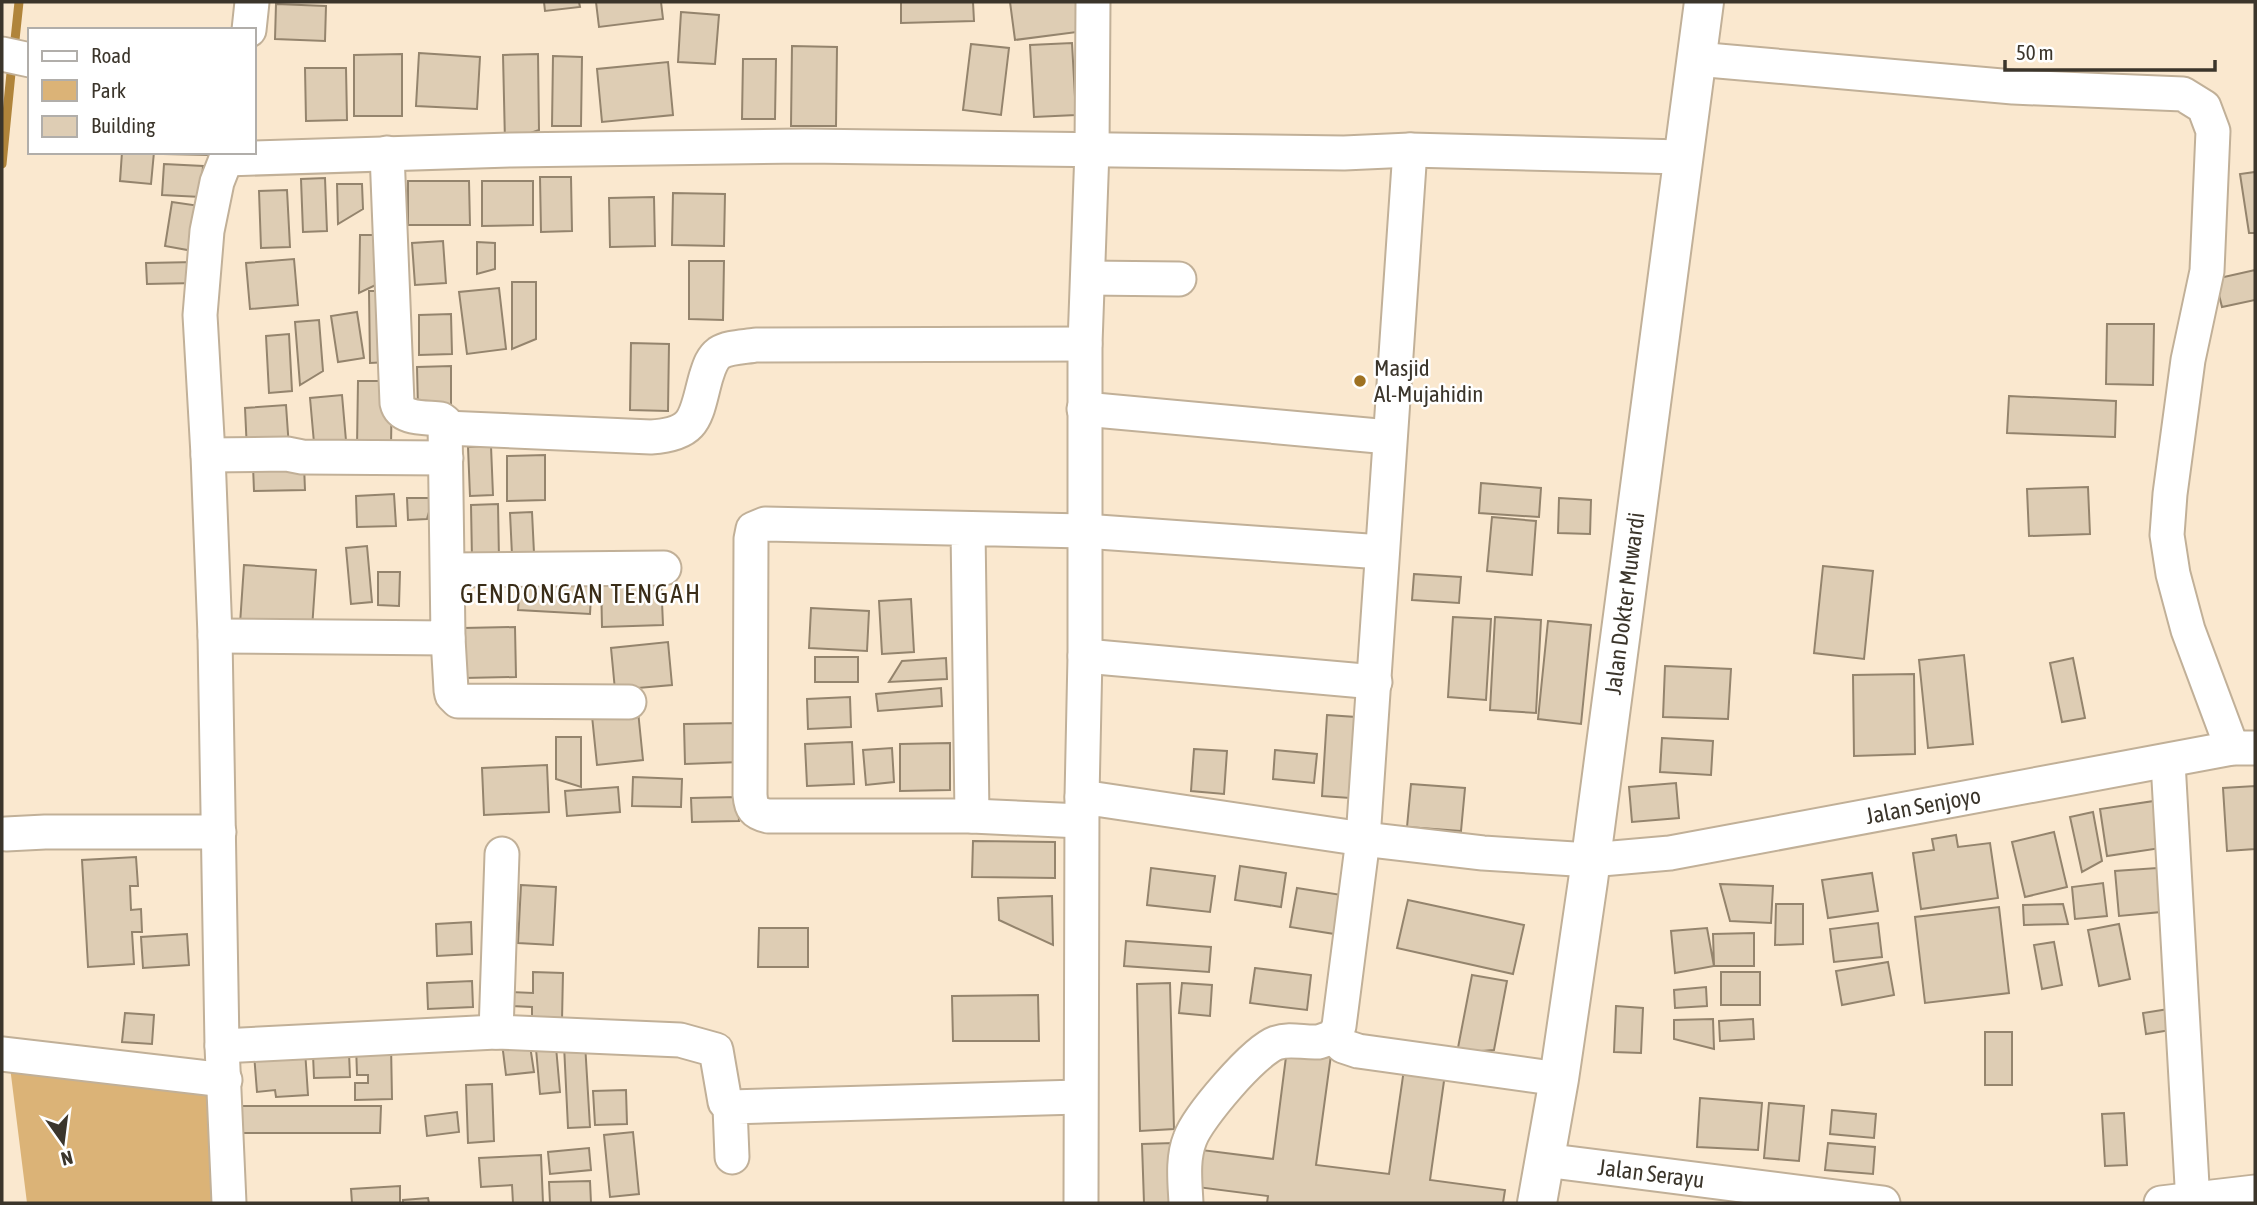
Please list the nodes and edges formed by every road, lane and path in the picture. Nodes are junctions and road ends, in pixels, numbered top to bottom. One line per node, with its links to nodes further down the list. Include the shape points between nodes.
1 (253, 2): 4 (street)
2 (1093, 2): 8 (street)
3 (1704, 2): 6 (street, Jalan Dokter Muwardi)
4 (249, 28)
5 (2, 54): 7 (street)
6 (1696, 59): 12 (street, Jalan Dokter Muwardi); 30 (street, via 2013,87 2183,94 2204,107 2213,131 2207,271 2188,360 2167,535 2188,630)
7 (28, 60)
8 (1092, 150): 9 (street); 10 (street, via 805,146); 13 (street)
9 (1410, 150): 12 (street); 17 (street)
10 (387, 153): 11 (street); 18 (street, via 397,403 404,414 445,422)
11 (227, 155): 19 (street, via 207,231 200,314)
12 (1682, 157): 38 (street, Jalan Dokter Muwardi)
13 (1088, 278): 14 (street); 15 (street)
14 (1179, 279)
15 (1085, 344): 16 (street); 18 (street, via 737,348 712,360 694,419 672,435)
16 (1084, 410): 17 (street); 21 (street)
17 (1390, 437): 22 (street)
18 (445, 443): 19 (street, via 302,457); 24 (street)
19 (208, 455): 25 (street)
20 (968, 529): 21 (street); 33 (street); 33 (street, Jalan Senjoyo, via 765,524 753,529 750,795 751,807 768,816)
21 (1084, 531): 22 (street); 27 (street)
22 (1382, 552): 28 (street)
23 (664, 568): 24 (street)
24 (448, 570): 26 (street)
25 (215, 636): 26 (street); 34 (street)
26 (448, 638): 29 (street, via 451,690 458,701)
27 (1085, 656): 28 (street); 32 (street)
28 (1375, 682): 36 (street)
29 (629, 702)
30 (2244, 748): 31 (street, Jalan Senjoyo)
31 (2168, 762): 38 (street, Jalan Senjoyo, via 1670,853); 51 (street)
32 (1082, 809): 33 (street, Jalan Senjoyo); 36 (street, Jalan Senjoyo); 45 (street)
33 (972, 816)
34 (219, 832): 35 (street); 41 (street)
35 (6, 834)
36 (1363, 839): 38 (street, Jalan Senjoyo); 40 (street)
37 (502, 854): 39 (street)
38 (1590, 860): 44 (street, Jalan Dokter Muwardi)
39 (496, 1032): 41 (street); 46 (street, via 680,1040 716,1050 725,1102)
40 (1334, 1037): 44 (street, via 1358,1051); 54 (street, via 1274,1044 1237,1074 1191,1136 1184,1168)
41 (222, 1046): 43 (street)
42 (2, 1054): 43 (street)
43 (225, 1080): 52 (street)
44 (1559, 1080): 48 (street, Jalan Dokter Muwardi)
45 (1079, 1097): 46 (street); 53 (street)
46 (730, 1107): 47 (street)
47 (732, 1157)
48 (1544, 1160): 49 (street, Jalan Serayu); 55 (street, Jalan Dokter Muwardi)
49 (1699, 1192): 56 (street, Jalan Serayu)
50 (2255, 1192): 51 (street)
51 (2183, 1202)
52 (229, 1203)
53 (1081, 1203)
54 (1186, 1203)
55 (1537, 1203)
56 (1883, 1203)

